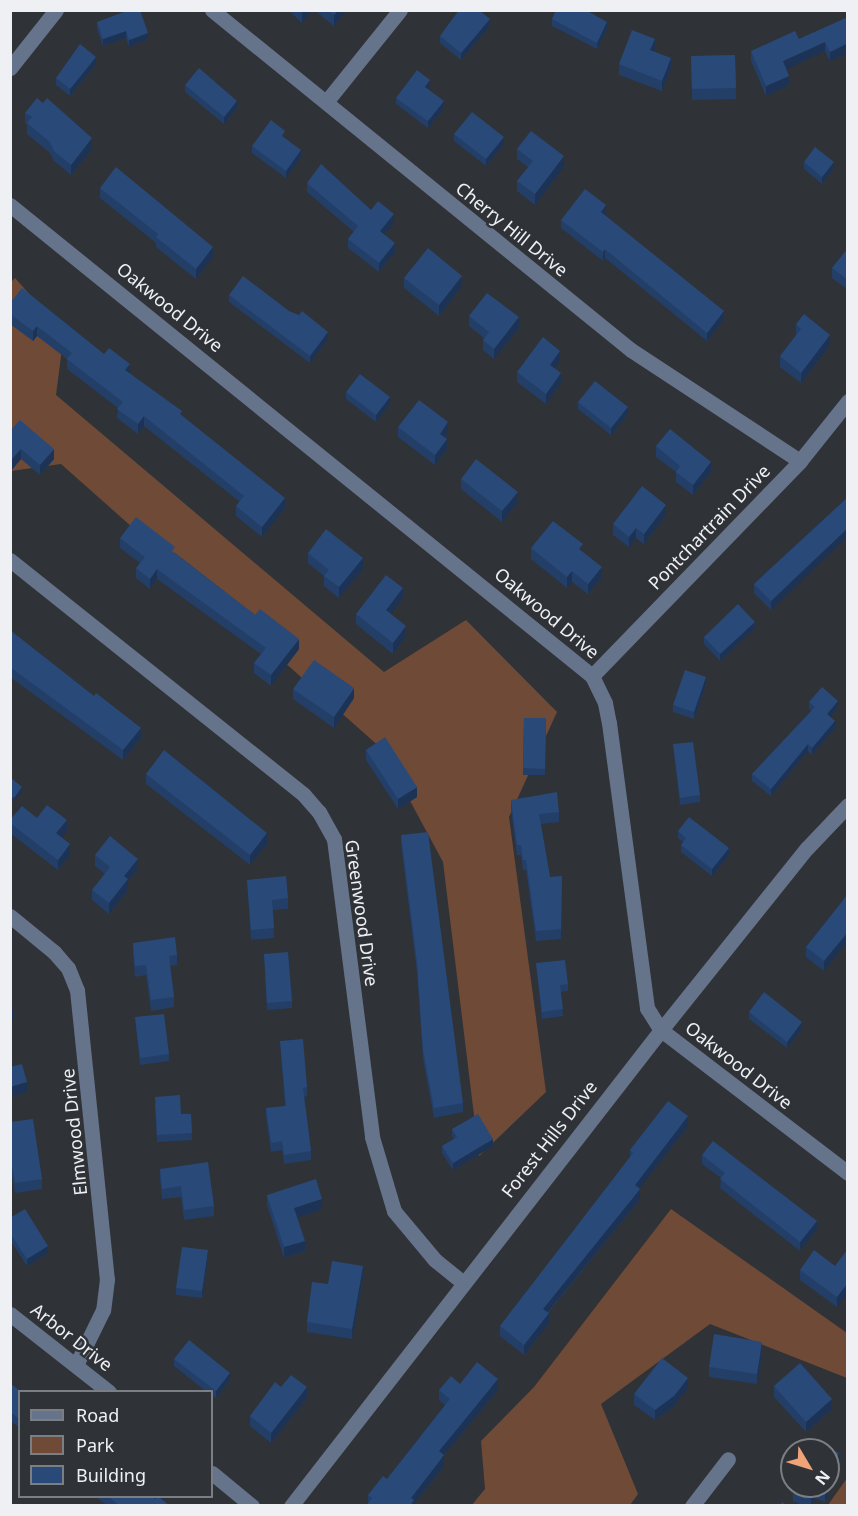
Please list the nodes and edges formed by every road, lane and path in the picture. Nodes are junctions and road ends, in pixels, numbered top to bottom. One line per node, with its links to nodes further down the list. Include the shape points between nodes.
1 (56, 10): 4 (street)
2 (212, 10): 5 (street, Cherry Hill Drive)
3 (400, 10): 5 (street)
4 (10, 68)
5 (326, 102): 8 (street, Cherry Hill Drive, via 631,350)
6 (10, 205): 10 (street, Oakwood Drive)
7 (848, 401): 8 (street, Pontchartrain Drive)
8 (800, 461): 10 (street, Pontchartrain Drive)
9 (10, 560): 15 (street, Greenwood Drive, via 304,795 319,812 334,839 372,1137 394,1211 435,1260)
10 (592, 676): 13 (street, Oakwood Drive, via 609,723 641,986 647,1008)
11 (848, 805): 13 (street, Forest Hills Drive, via 807,848)
12 (10, 916): 17 (street, Elmwood Drive, via 68,968 77,990 107,1279 99,1319)
13 (661, 1029): 14 (street, Oakwood Drive); 15 (street, Forest Hills Drive)
14 (848, 1173)
15 (462, 1282): 22 (street, Forest Hills Drive)
16 (10, 1314): 17 (street, Arbor Drive)
17 (76, 1365): 18 (street, Arbor Drive)
18 (107, 1390)
19 (728, 1459): 23 (street)
20 (213, 1474): 21 (street)
21 (252, 1506)
22 (291, 1506)
23 (692, 1506)

